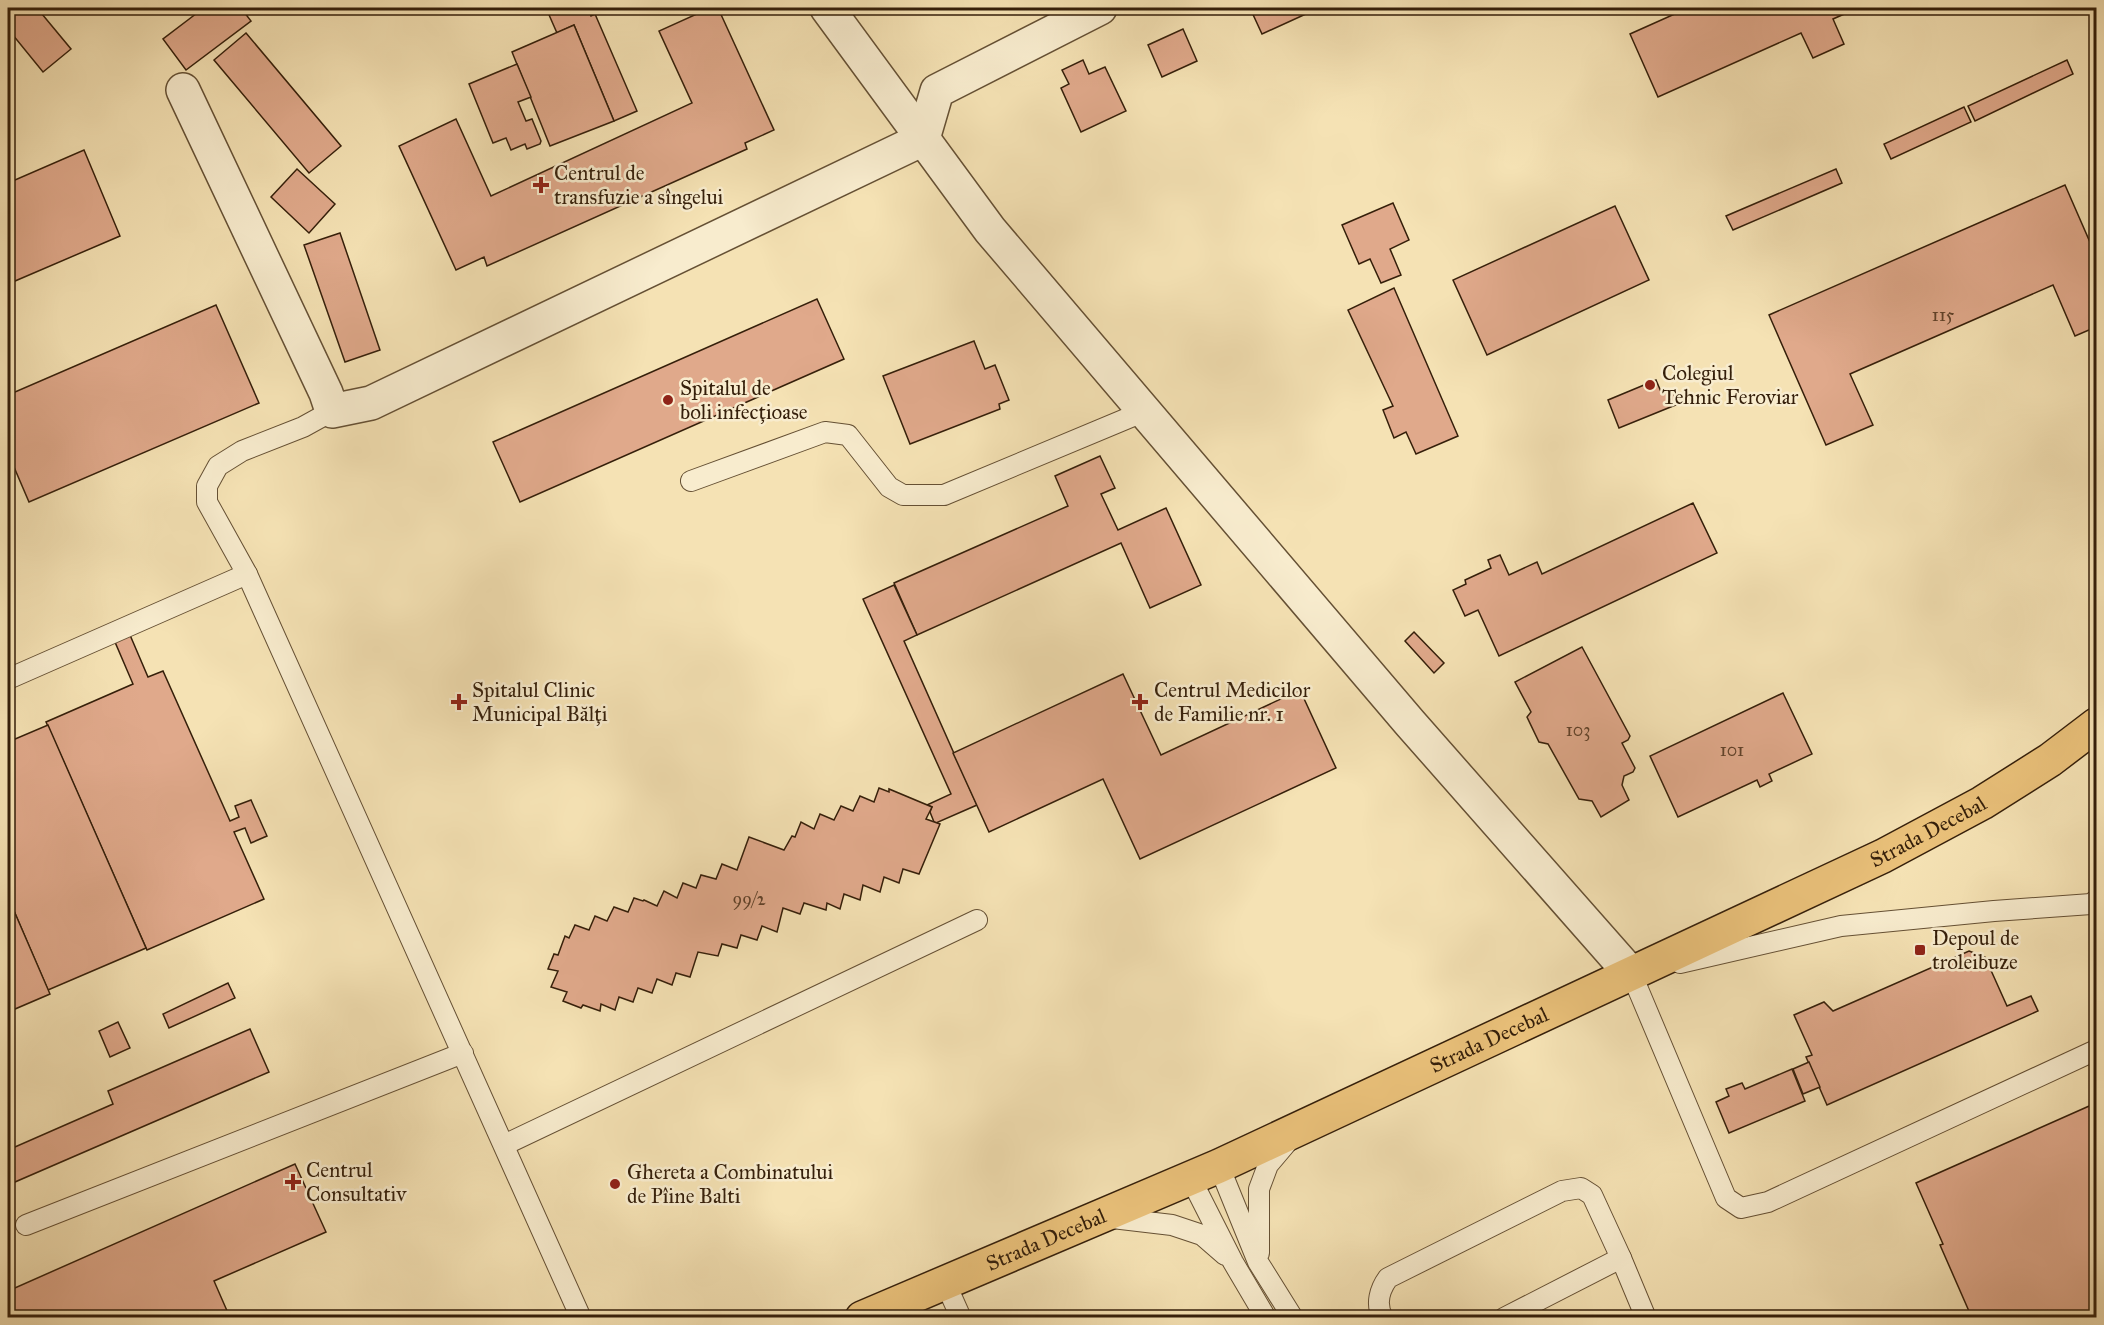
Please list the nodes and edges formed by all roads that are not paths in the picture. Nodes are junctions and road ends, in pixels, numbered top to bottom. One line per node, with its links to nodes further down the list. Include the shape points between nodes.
1 (827, 8): 4 (street)
2 (1100, 8): 4 (street, via 937,91)
3 (183, 90): 5 (street)
4 (923, 139): 5 (street, via 371,403); 6 (street, via 990,230)
5 (332, 411): 8 (lane, via 242,451 218,466 207,486 207,502)
6 (1145, 411): 7 (lane, via 944,495 903,495 889,487 848,435 825,432); 13 (street, via 1410,723)
7 (691, 481)
8 (247, 574): 9 (lane); 15 (lane)
9 (8, 678)
10 (2097, 725): 13 (main road, Strada Decebal, via 1982,803 1883,856)
11 (2097, 900): 13 (lane, via 2091,904 1841,926)
12 (977, 920): 17 (lane)
13 (1632, 975): 14 (lane, via 1726,1198 1741,1208 1768,1202); 16 (main road, Strada Decebal)
14 (2097, 1050)
15 (464, 1053): 17 (lane); 20 (lane)
16 (1298, 1129): 18 (main road, Strada Decebal); 23 (lane, via 1268,1165 1259,1189)
17 (504, 1145): 25 (lane)
18 (1205, 1172): 19 (main road, Strada Decebal); 22 (lane); 23 (lane)
19 (1099, 1216): 22 (lane, via 1172,1225 1202,1235); 24 (main road, Strada Decebal)
20 (26, 1225)
21 (1621, 1258): 30 (lane, via 1592,1195 1581,1188 1562,1191 1388,1278 1380,1289); 31 (lane); 32 (lane)
22 (1233, 1262): 28 (lane)
23 (1258, 1262): 29 (lane)
24 (945, 1282): 26 (main road, Strada Decebal); 27 (lane)
25 (581, 1317)
26 (862, 1317)
27 (961, 1317)
28 (1266, 1317)
29 (1293, 1317)
30 (1383, 1317)
31 (1504, 1317)
32 (1646, 1317)

